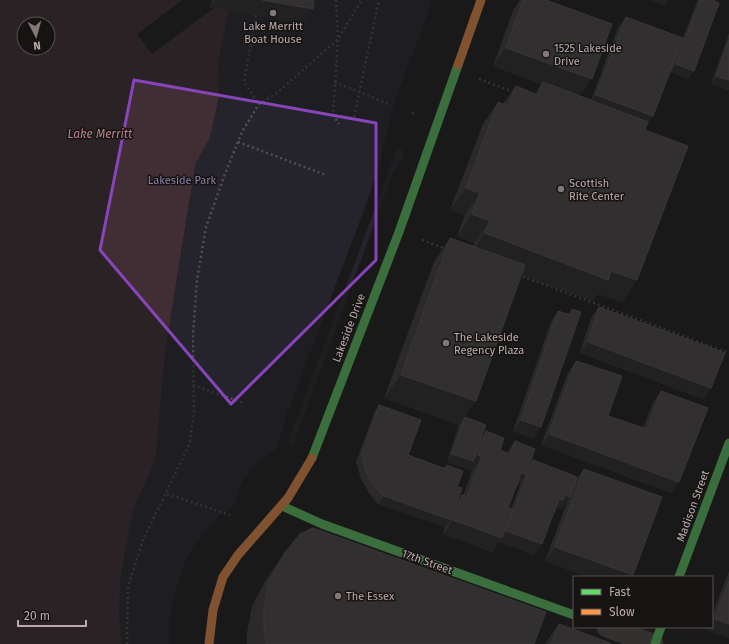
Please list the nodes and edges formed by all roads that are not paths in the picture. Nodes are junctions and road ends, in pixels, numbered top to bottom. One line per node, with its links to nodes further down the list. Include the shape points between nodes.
1 (481, 0): 3 (street, Lakeside Drive, via 399,232 318,445 309,467)
2 (729, 443): 4 (street, Madison Street)
3 (282, 506): 5 (street, 17th Street, via 322,524); 8 (street, Lakeside Drive, via 229,566 218,589 210,619)
4 (679, 576)
5 (573, 615)
6 (610, 628): 9 (street)
7 (661, 628): 9 (street)
8 (209, 644)
9 (654, 644)

